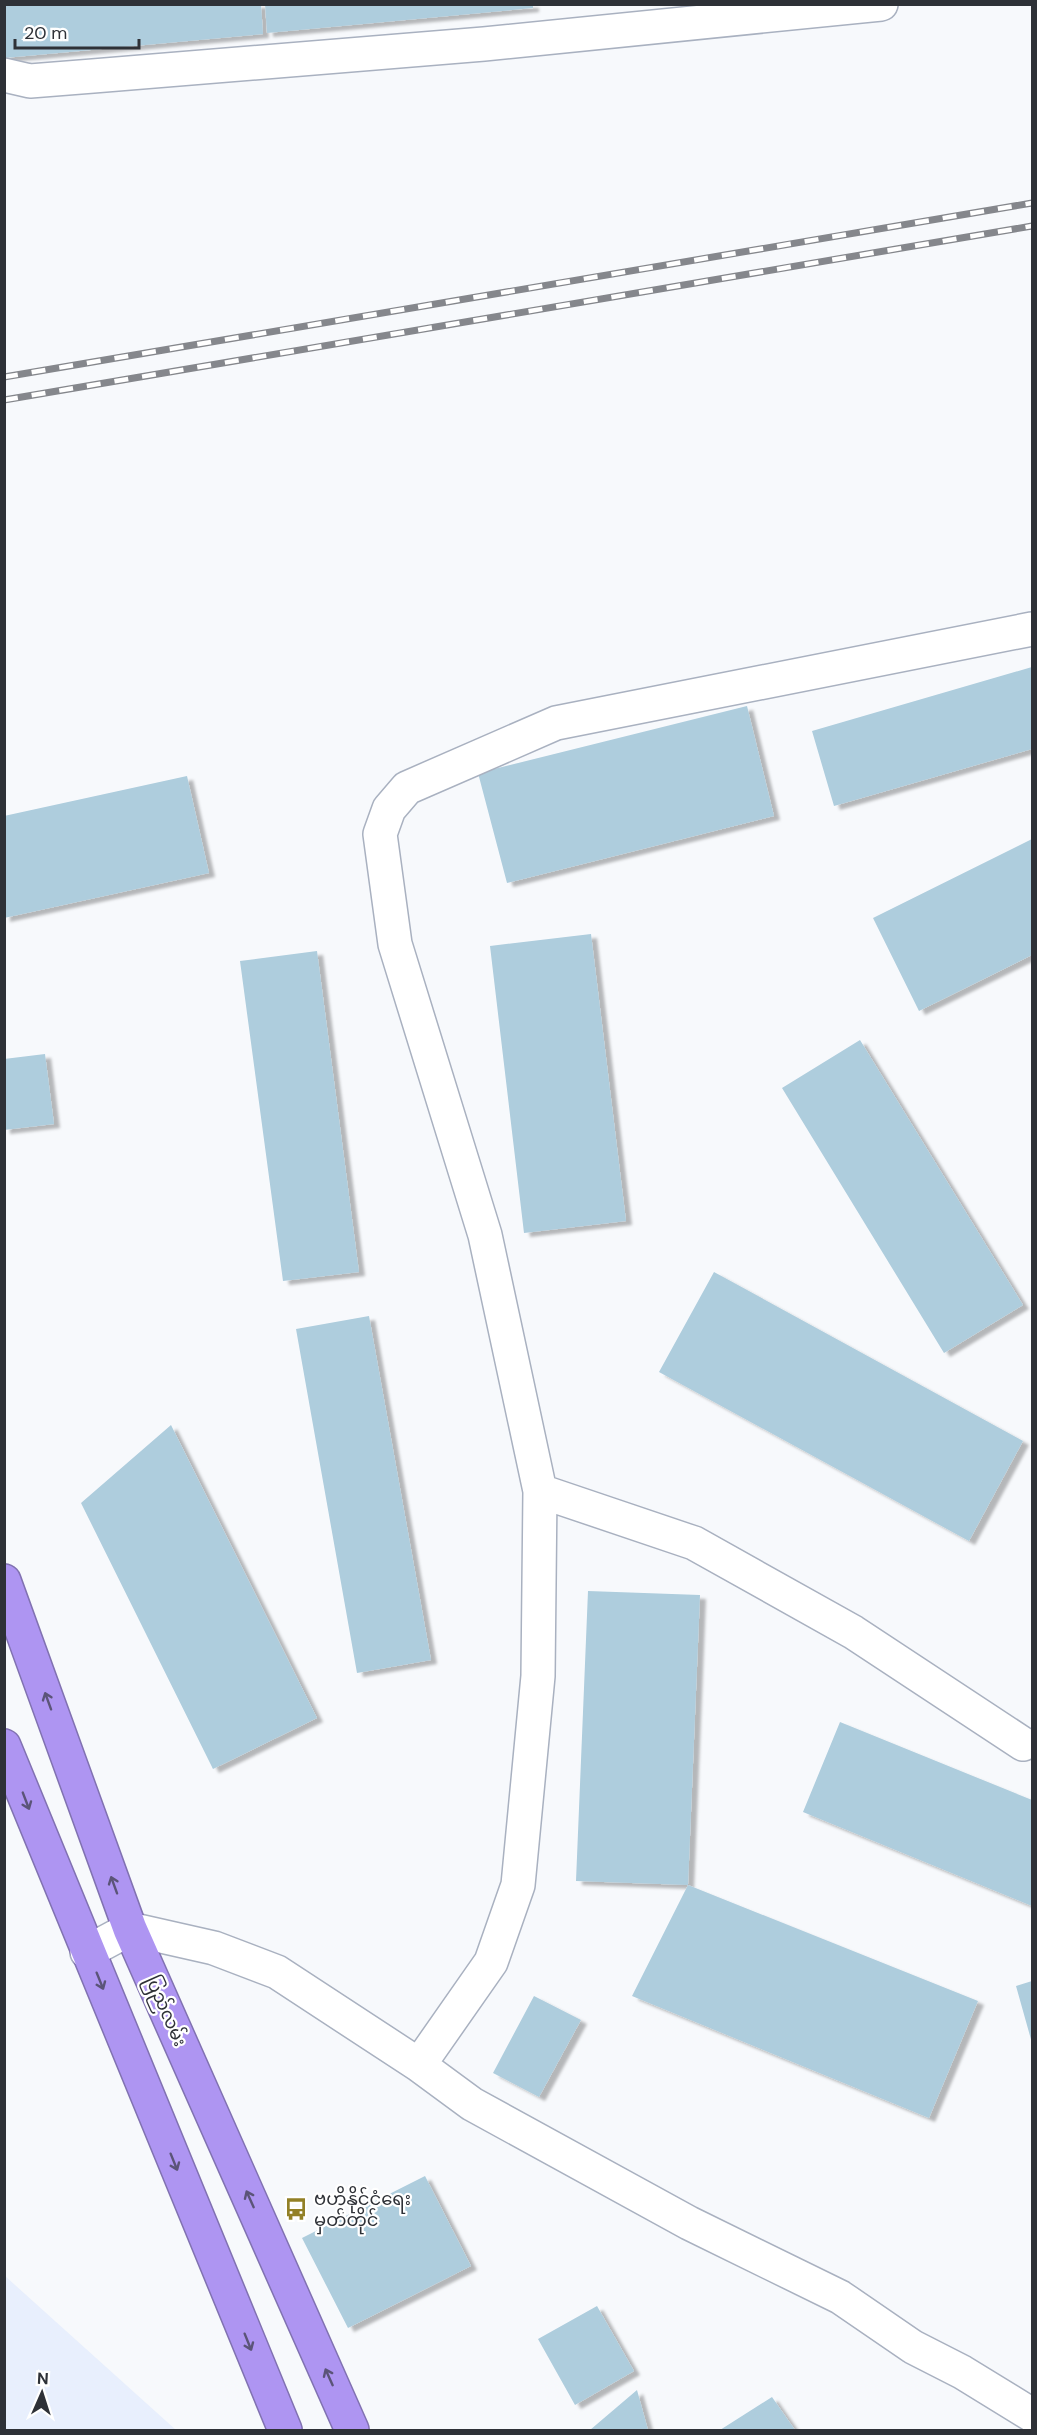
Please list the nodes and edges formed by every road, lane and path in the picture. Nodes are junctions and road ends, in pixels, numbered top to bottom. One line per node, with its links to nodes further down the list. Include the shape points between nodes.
1 (881, 4): 2 (street, via 495,43 105,75 30,81)
2 (4, 75)
3 (1032, 629): 4 (street, via 556,723 407,788 389,809 380,834 395,944 485,1235)
4 (540, 1491): 6 (street, via 694,1543 853,1632); 10 (street, via 538,1676 518,1885 491,1962)
5 (4, 1581): 8 (highway, ပြည်လမ်း, one-way to 5)
6 (1023, 1744)
7 (4, 1746): 9 (highway, one-way to 9)
8 (130, 1929): 9 (street); 10 (street, via 214,1948 277,1972); 13 (highway, ပြည်လမ်း, one-way to 8)
9 (87, 1952): 12 (highway, one-way to 12)
10 (418, 2066): 11 (street, via 472,2104 590,2170 840,2297 913,2347)
11 (1032, 2415)
12 (285, 2430)
13 (352, 2430)

